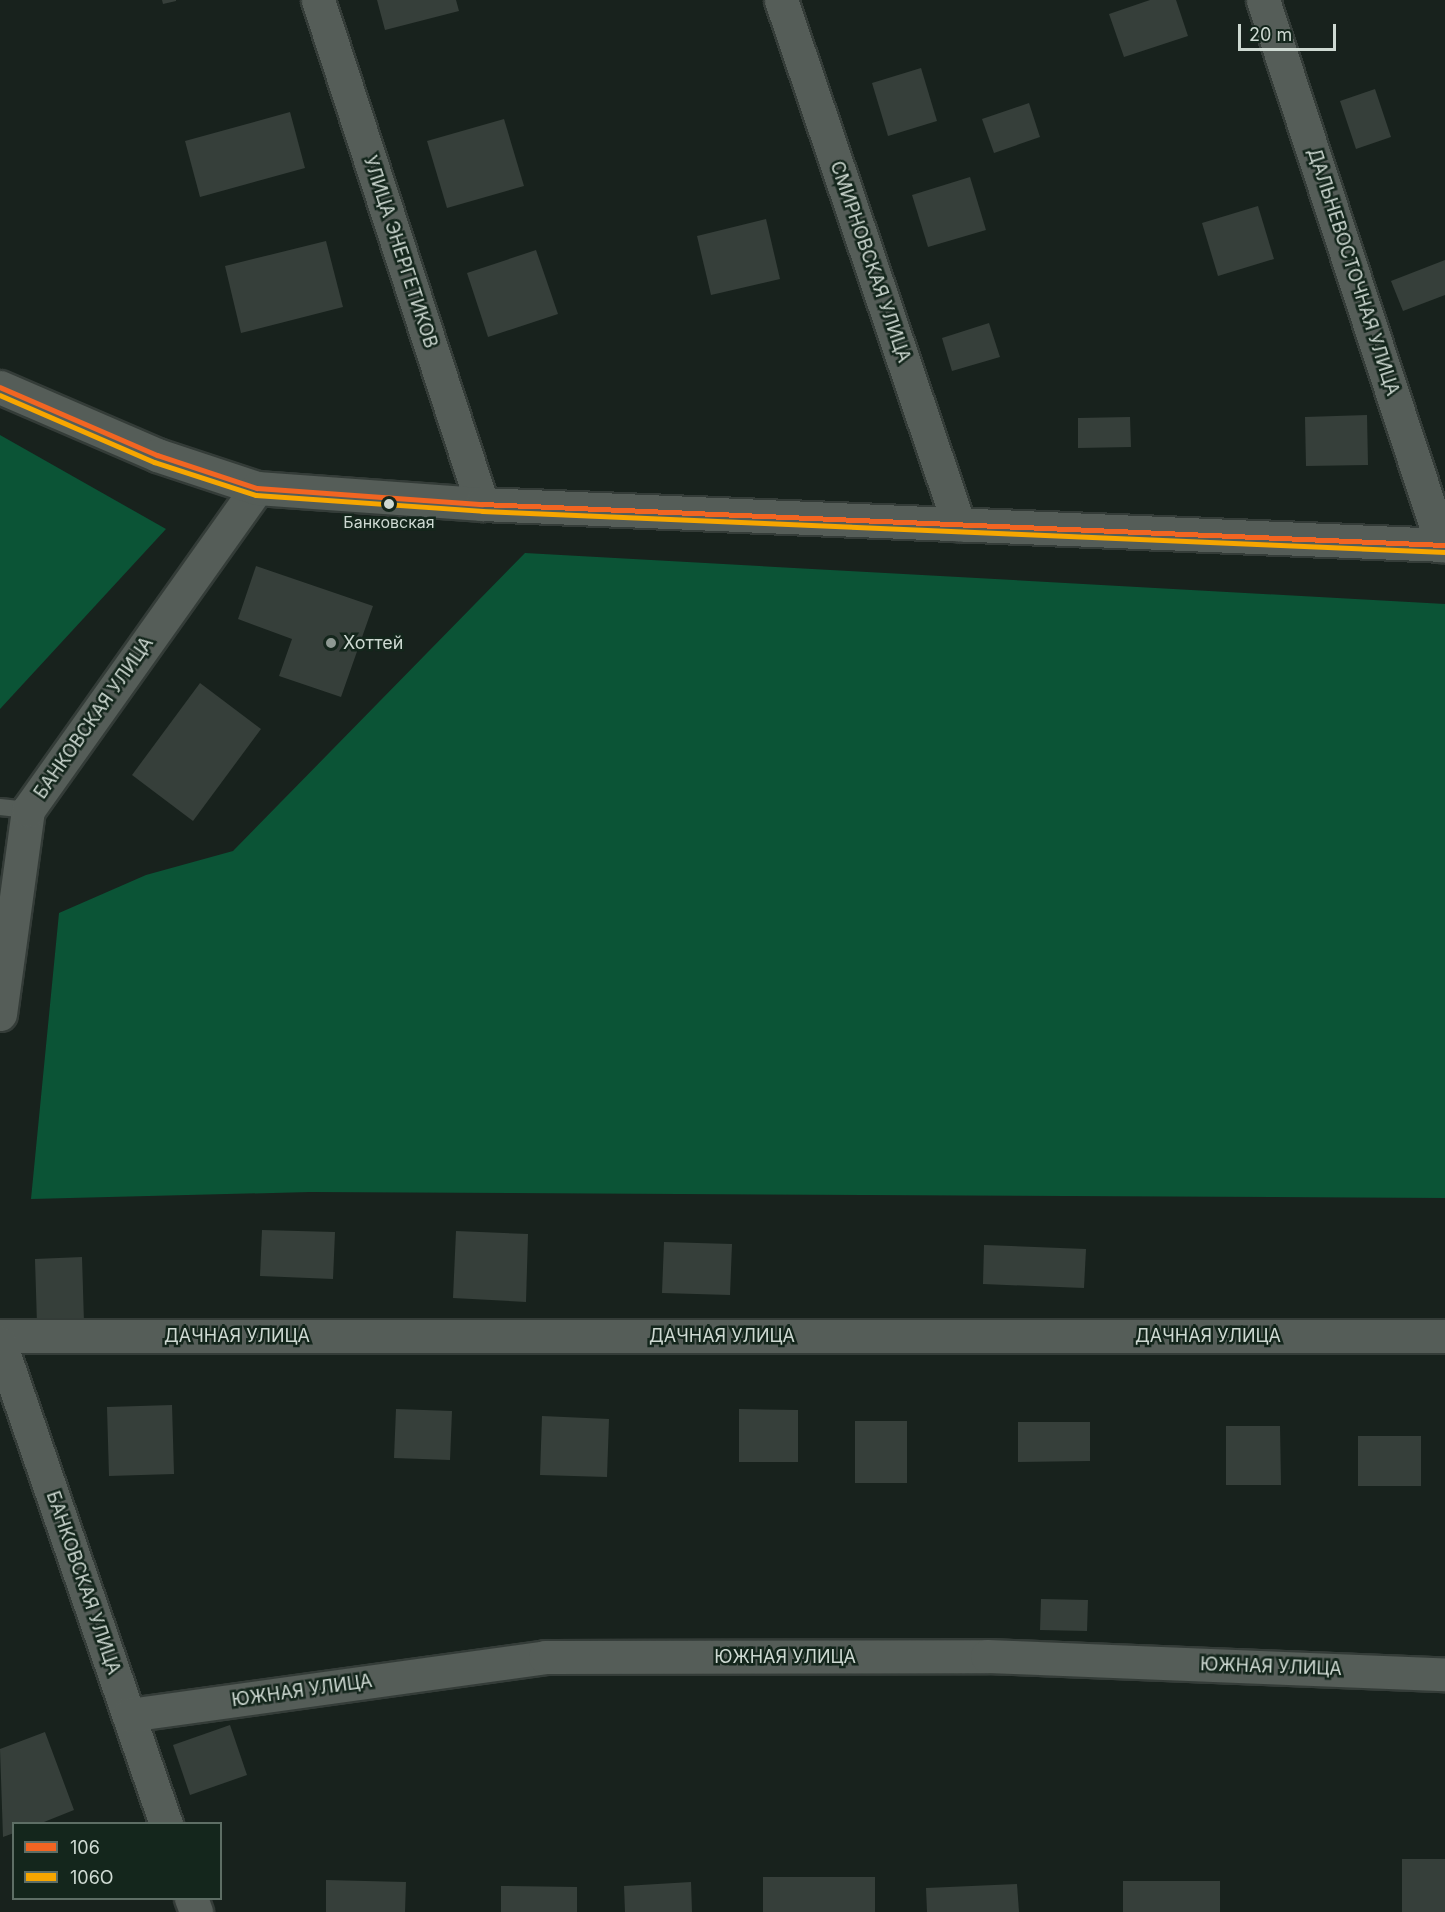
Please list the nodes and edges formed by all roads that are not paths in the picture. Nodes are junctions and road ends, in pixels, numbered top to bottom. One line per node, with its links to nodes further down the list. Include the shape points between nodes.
1 (318, 0): 6 (street, УЛИЦА ЭНЕРГЕТИКОВ)
2 (781, 0): 7 (street, СМИРНОВСКАЯ УЛИЦА)
3 (1263, 0): 8 (street, ДАЛЬНЕВОСТОЧНАЯ УЛИЦА)
4 (0, 387): 5 (street, via 157,455)
5 (257, 488): 6 (street); 9 (street, БАНКОВСКАЯ УЛИЦА)
6 (482, 504): 7 (street)
7 (959, 525): 8 (street)
8 (1443, 545)
9 (14, 809): 10 (street, БАНКОВСКАЯ УЛИЦА)
10 (0, 1014)
11 (0, 1336): 12 (street, ДАЧНАЯ УЛИЦА)
12 (1445, 1336)
13 (0, 1343): 15 (street, БАНКОВСКАЯ УЛИЦА)
14 (1445, 1674): 15 (street, ЮЖНАЯ УЛИЦА, via 987,1656 545,1657)
15 (129, 1715): 16 (street, БАНКОВСКАЯ УЛИЦА)
16 (165, 1822)

